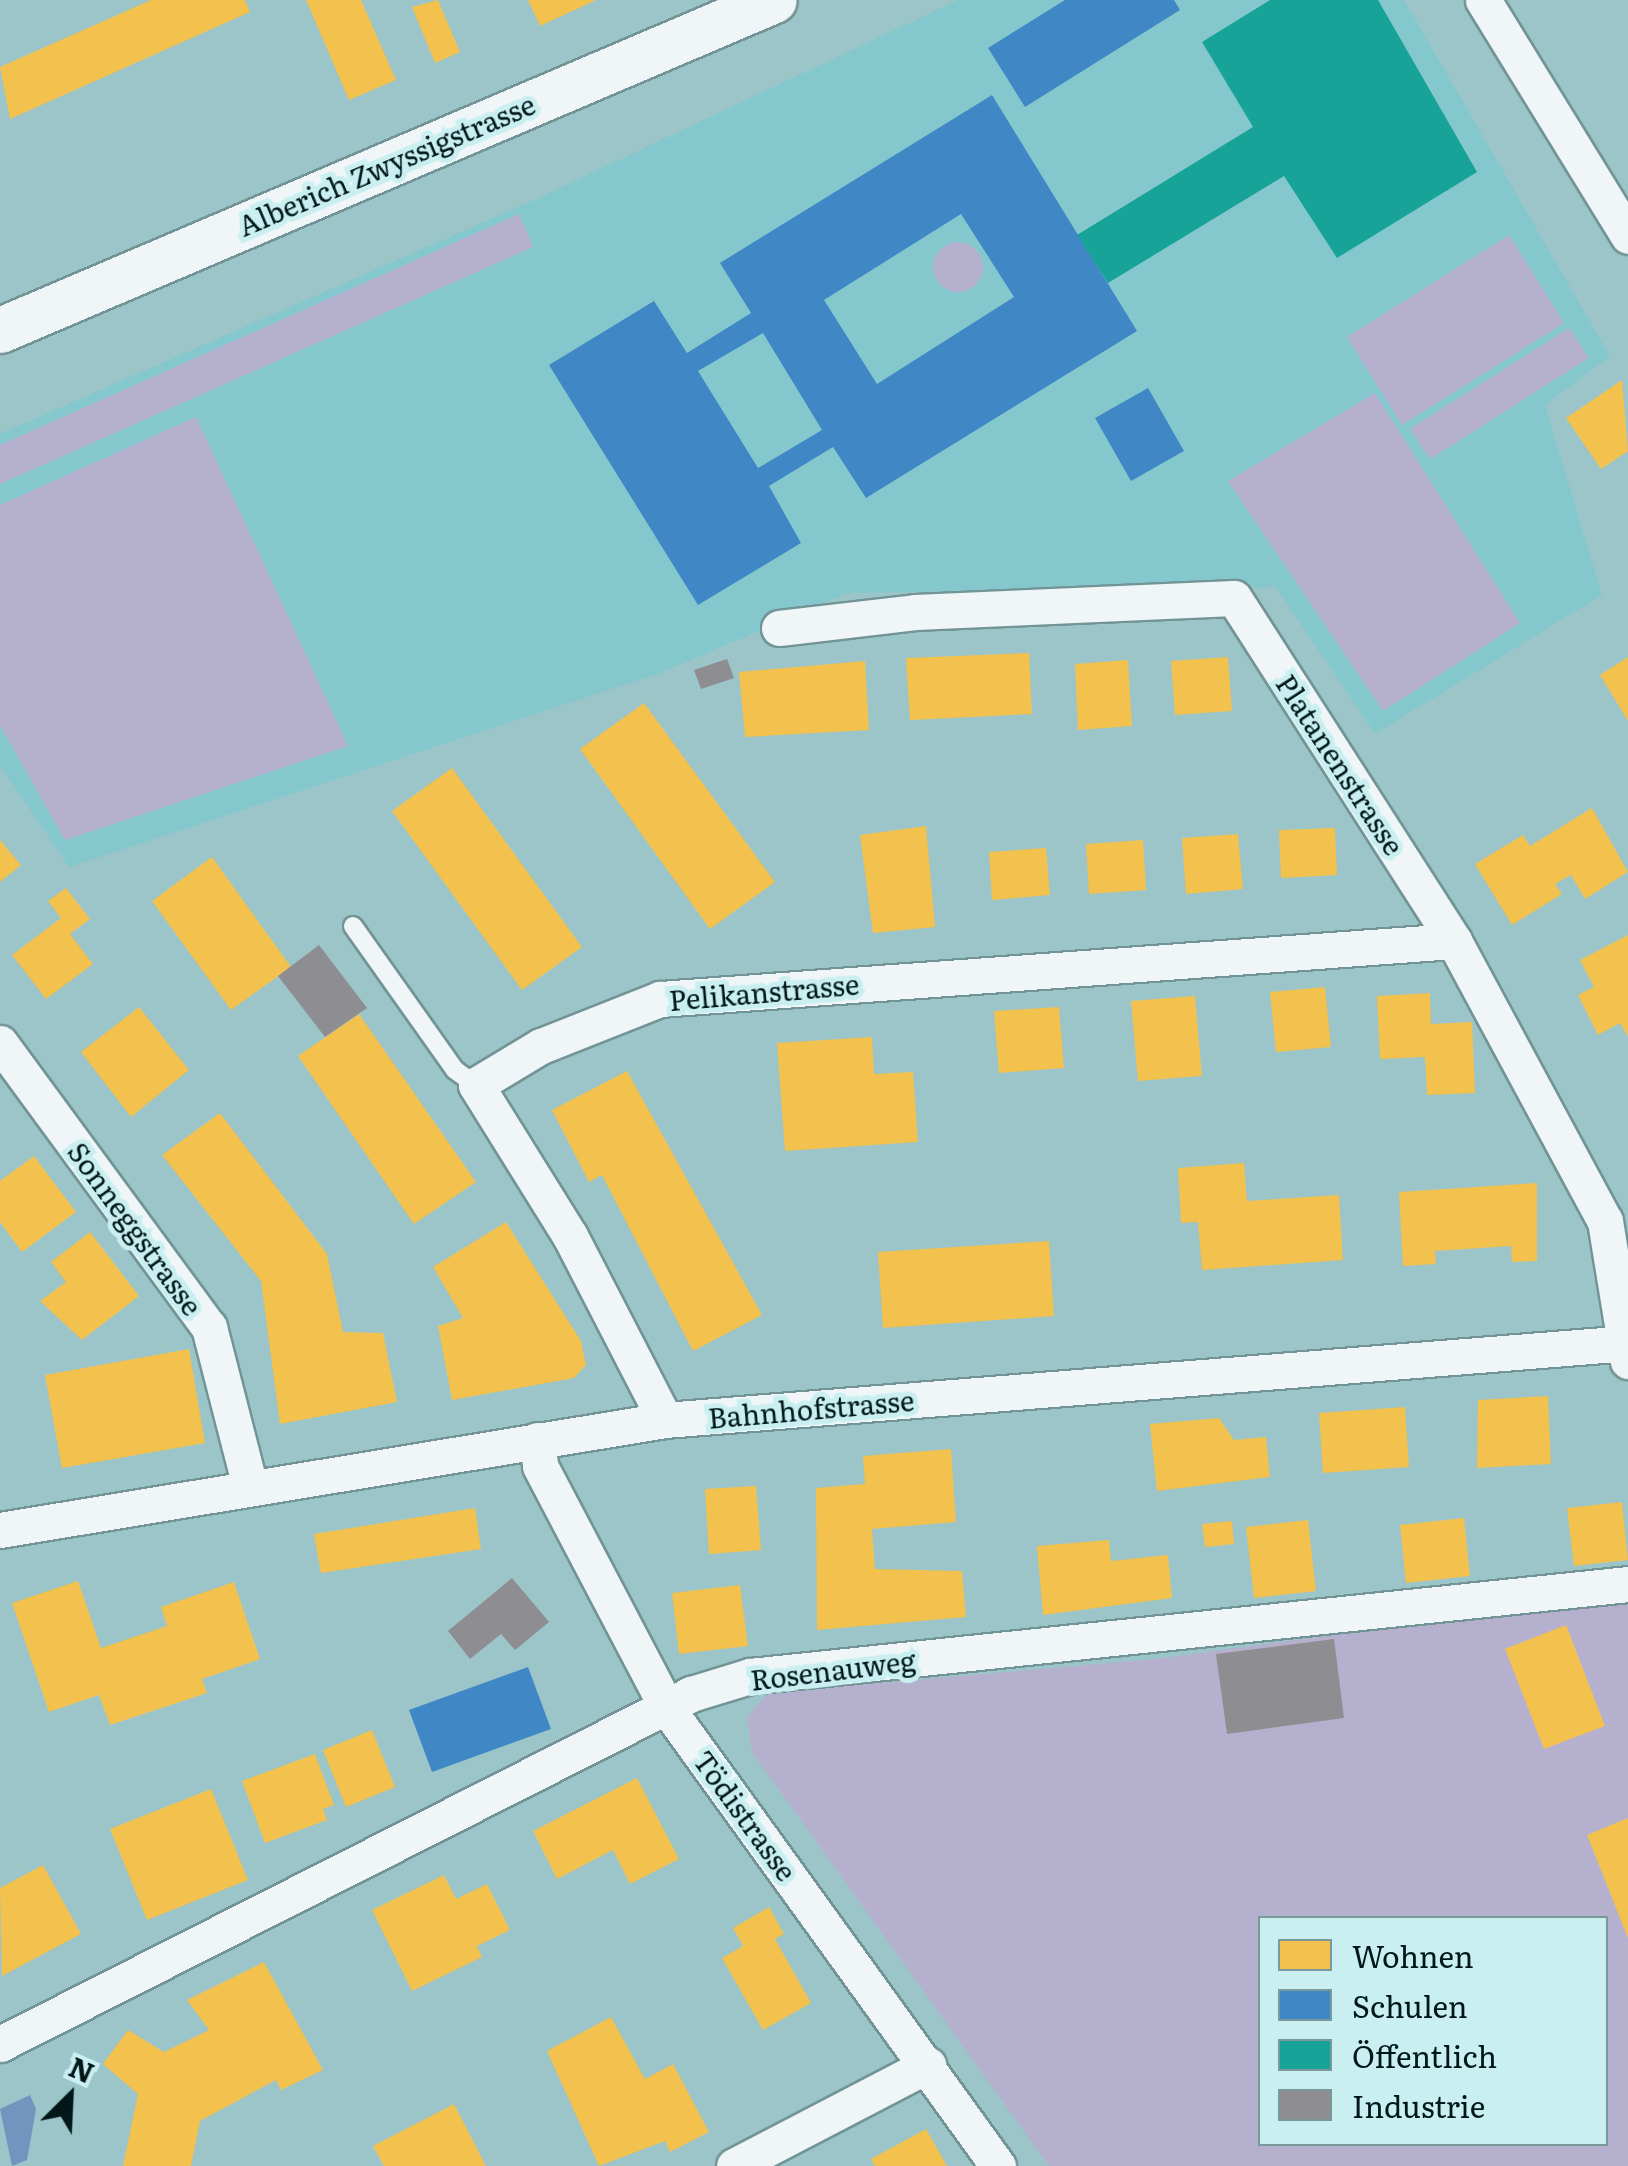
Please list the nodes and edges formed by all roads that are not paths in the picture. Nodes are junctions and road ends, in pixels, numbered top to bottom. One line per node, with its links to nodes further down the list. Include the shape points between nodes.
1 (774, 0): 3 (street, Alberich Zwyssigstrasse)
2 (1483, 0): 4 (street)
3 (724, 10): 5 (street, Alberich Zwyssigstrasse)
4 (1628, 236)
5 (0, 330)
6 (780, 628): 8 (street, Platanenstrasse, via 915,612 1234,598)
7 (353, 926): 10 (lane, via 455,1070)
8 (1454, 940): 10 (street, Pelikanstrasse, via 660,999 566,1031); 11 (street, Platanenstrasse, via 1605,1221)
9 (0, 1043): 14 (street, Sonneggstrasse, via 210,1328)
10 (476, 1086): 12 (street, via 570,1236)
11 (1627, 1349): 12 (street, Bahnhofstrasse)
12 (665, 1420): 13 (street, Bahnhofstrasse)
13 (537, 1440): 14 (street, Bahnhofstrasse); 17 (street, Tödistrasse, via 540,1466)
14 (250, 1488): 15 (street, Bahnhofstrasse)
15 (0, 1530)
16 (1628, 1584): 17 (street, Rosenauweg, via 750,1676)
17 (667, 1708): 18 (street, Rosenauweg); 19 (street, Tödistrasse)
18 (0, 2044)
19 (928, 2066): 20 (street); 21 (street, Tödistrasse)
20 (734, 2166)
21 (998, 2166)

